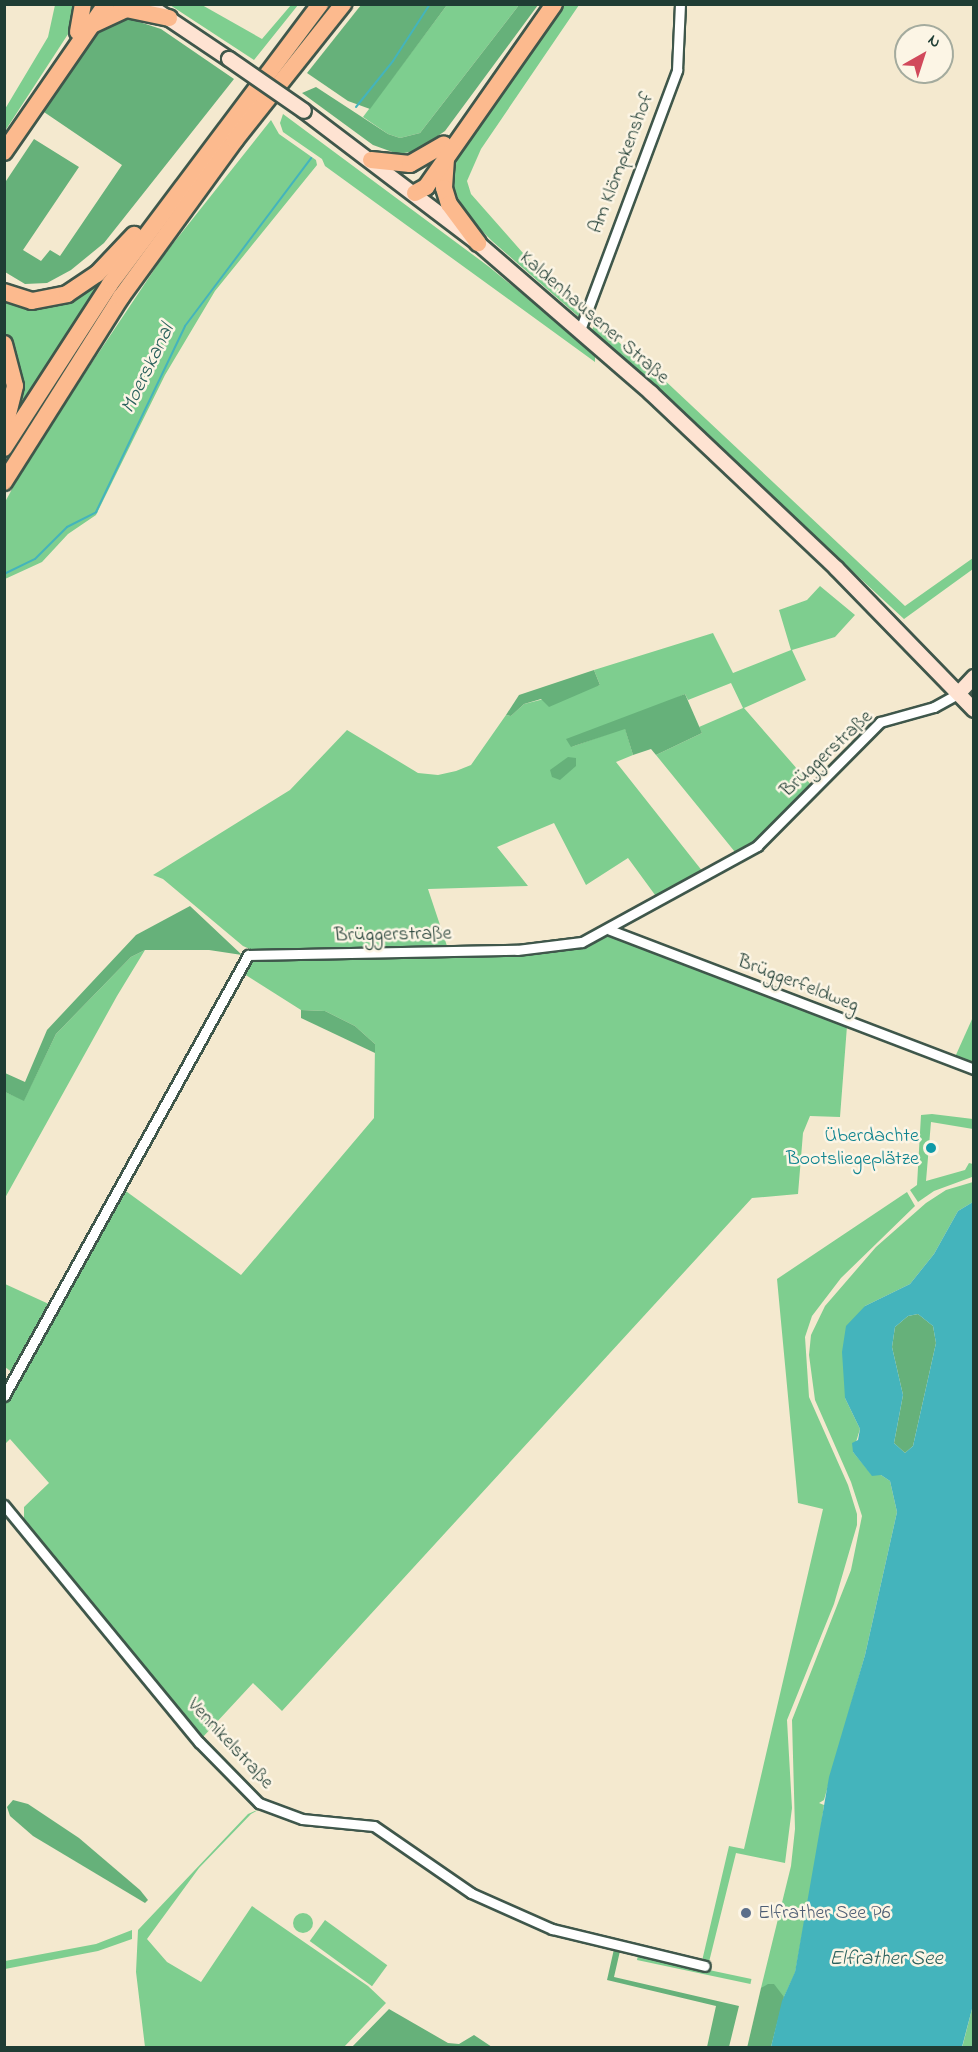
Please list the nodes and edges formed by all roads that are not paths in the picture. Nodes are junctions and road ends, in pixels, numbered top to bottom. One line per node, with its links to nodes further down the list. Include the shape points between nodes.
1 (83, 4): 11 (highway)
2 (95, 4): 11 (highway)
3 (106, 4): 11 (highway)
4 (147, 4): 10 (main road, Kaldenhausener Straße)
5 (320, 4): 16 (highway)
6 (343, 4): 24 (highway, via 235,140 121,297)
7 (545, 4): 13 (highway)
8 (554, 4): 13 (highway)
9 (680, 4): 20 (street, Am Klömpkenshof, via 677,70)
10 (169, 18): 11 (highway, via 126,9); 15 (main road, Kaldenhausener Straße, bridge)
11 (84, 29): 12 (highway); 14 (highway)
12 (4, 142)
13 (445, 151): 15 (highway, via 410,164); 17 (highway, via 417,180); 18 (highway, via 444,188 449,204)
14 (4, 152)
15 (371, 160): 17 (main road, Kaldenhausener Straße)
16 (192, 171): 19 (highway, via 176,180 121,250 77,288 41,301); 23 (highway, via 110,284)
17 (415, 193): 18 (main road, Kaldenhausener Straße)
18 (478, 243): 20 (main road, Kaldenhausener Straße)
19 (4, 292)
20 (580, 330): 26 (main road, Kaldenhausener Straße, via 726,463)
21 (4, 344): 22 (highway, via 15,386)
22 (4, 430)
23 (4, 448)
24 (4, 482)
25 (974, 677): 26 (main road)
26 (958, 693): 27 (main road, Kaldenhausener Straße); 28 (street, Brüggerstraße, via 934,707 880,722 756,846)
27 (974, 710)
28 (610, 930): 29 (street, Brüggerfeldweg); 30 (street, Brüggerstraße, via 550,949 248,955)
29 (974, 1069)
30 (4, 1395)
31 (4, 1505): 32 (street, Vennikelstraße, via 199,1742 259,1803 302,1819 374,1826 471,1893 546,1926 591,1941)
32 (705, 1966)

